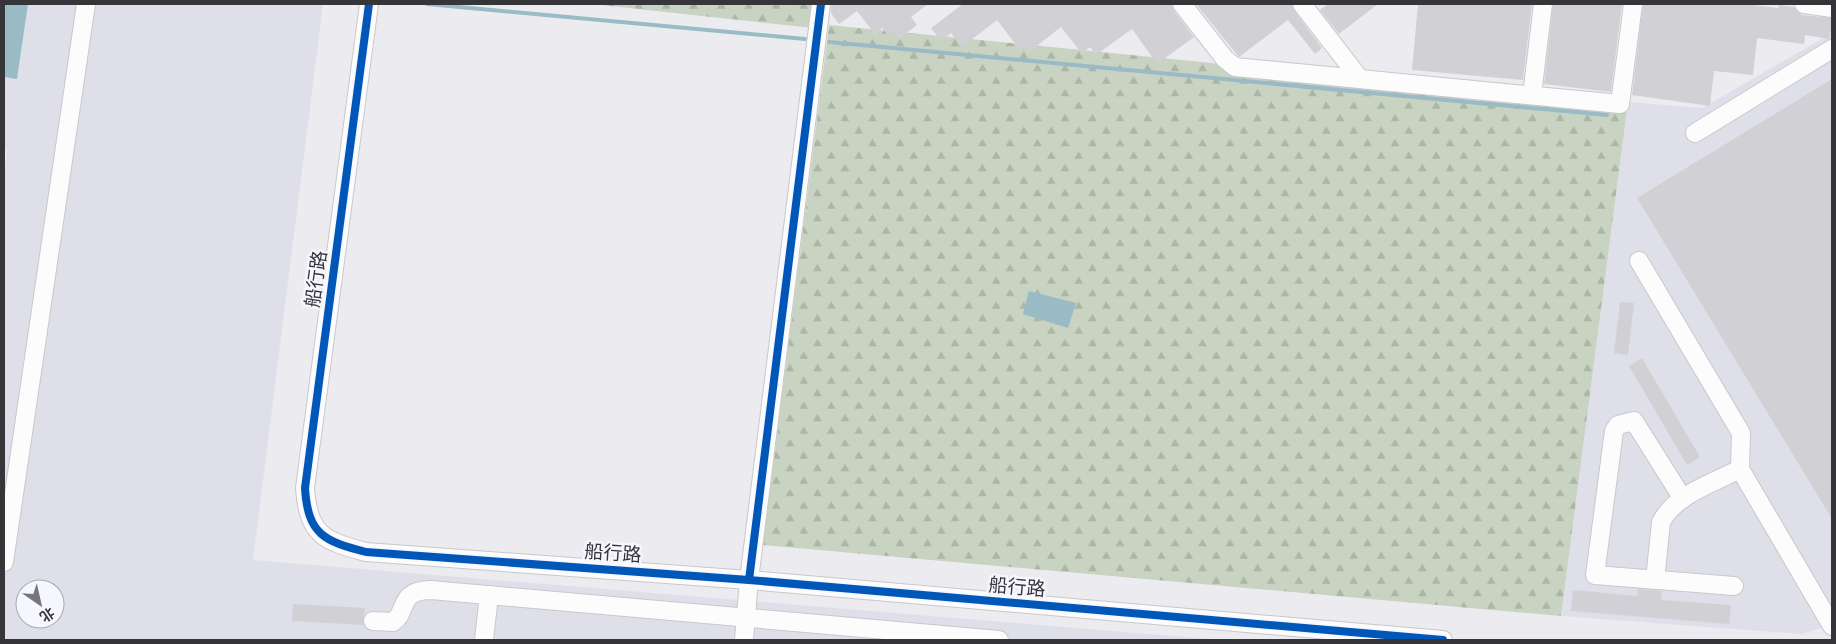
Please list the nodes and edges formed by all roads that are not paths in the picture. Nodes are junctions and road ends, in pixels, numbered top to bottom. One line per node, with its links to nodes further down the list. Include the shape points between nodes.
1 (86, 4): 17 (street)
2 (369, 4): 18 (street, 船行路, via 305,488 311,520 322,536 366,552)
3 (821, 4): 18 (street)
4 (1182, 4): 11 (street, via 1225,60 1235,67)
5 (1302, 4): 11 (street)
6 (1543, 4): 12 (street)
7 (1633, 4): 12 (street, via 1620,104)
8 (1804, 4): 9 (street)
9 (1832, 8)
10 (1832, 49): 13 (street)
11 (1360, 79): 12 (street)
12 (1532, 95)
13 (1695, 133)
14 (1639, 261): 15 (street, via 1741,434)
15 (1740, 469): 16 (street); 22 (street)
16 (1683, 499): 19 (street, via 1672,506 1661,522); 19 (street, via 1634,421 1618,425 1614,431 1595,575)
17 (4, 562)
18 (749, 580): 23 (street); 29 (street, 船行路)
19 (1655, 580): 20 (street)
20 (1734, 586)
21 (489, 595): 23 (street); 24 (street, via 424,590 403,603 396,621); 26 (street)
22 (1826, 601): 25 (street)
23 (745, 618): 27 (street); 28 (street)
24 (373, 621)
25 (1832, 626)
26 (484, 640)
27 (744, 640)
28 (999, 640)
29 (1443, 640)

